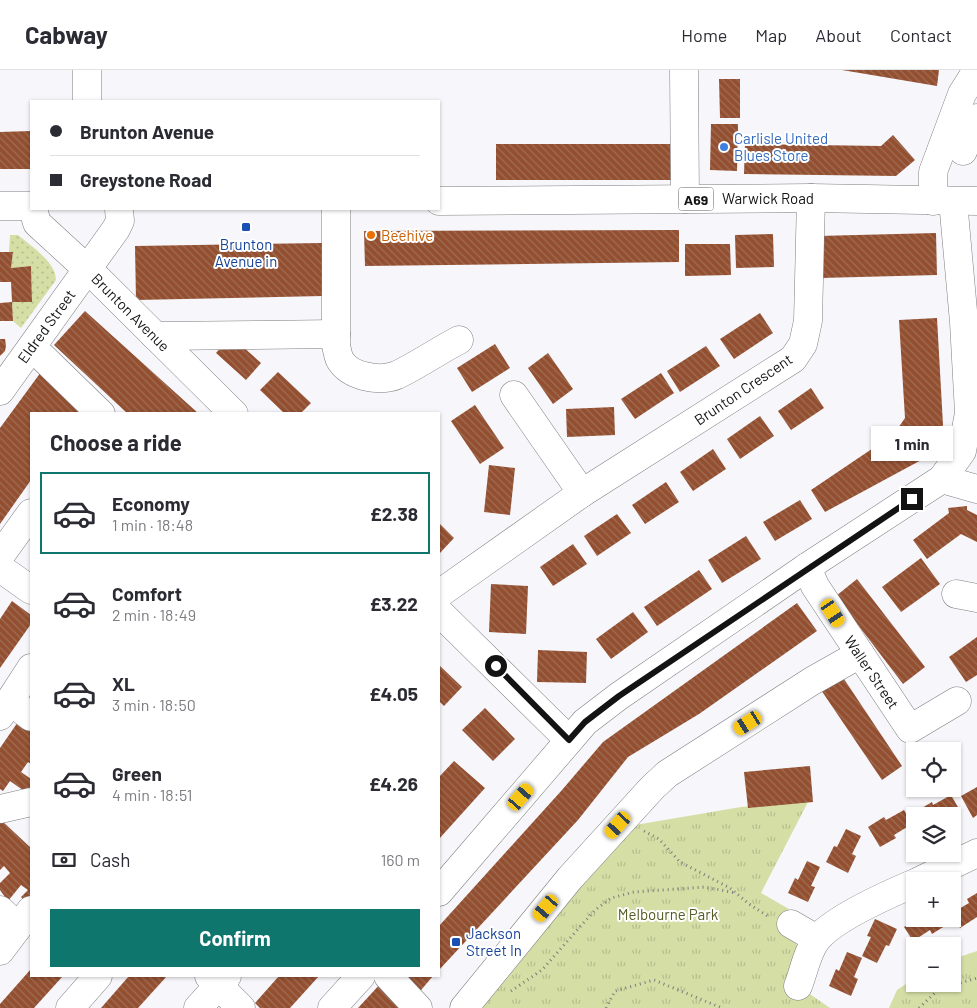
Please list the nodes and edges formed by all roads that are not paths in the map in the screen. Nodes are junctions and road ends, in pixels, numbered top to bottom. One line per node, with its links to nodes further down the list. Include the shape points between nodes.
1 (684, 70): 6 (street)
2 (977, 70): 8 (street, via 962,94 933,172)
3 (977, 118): 4 (street)
4 (963, 151)
5 (812, 198): 6 (street, Warwick Road / A69); 8 (street, Warwick Road / A69); 27 (street, Brunton Crescent, via 808,321 803,344 793,359)
6 (685, 199): 7 (street, Warwick Road / A69)
7 (440, 200)
8 (954, 201): 15 (street)
9 (0, 206): 10 (street)
10 (30, 207)
11 (33, 210): 14 (street, Brunton Avenue, via 37,222)
12 (119, 210): 14 (street, Eldred Street, via 120,221 116,229)
13 (336, 210): 16 (street)
14 (88, 270): 17 (street, Brunton Avenue); 19 (street, Eldred Street)
15 (971, 322): 24 (street)
16 (336, 334): 17 (street); 18 (street, via 340,361 355,373 380,378 396,375)
17 (155, 336): 23 (street, Brunton Avenue)
18 (458, 340)
19 (17, 358): 20 (street, Eldred Street); 22 (street)
20 (0, 391)
21 (514, 395): 27 (street)
22 (98, 412)
23 (232, 412)
24 (970, 450): 25 (street)
25 (942, 479): 26 (street); 31 (street)
26 (977, 489)
27 (582, 493): 33 (street, Brunton Crescent)
28 (30, 514): 29 (street)
29 (0, 556)
30 (0, 568): 32 (street)
31 (807, 568): 35 (street, Waller Street, via 815,586); 40 (street, via 619,696 585,722)
32 (30, 589)
33 (440, 593)
34 (440, 613): 40 (street)
35 (860, 654): 37 (street, Waller Street, via 910,729); 54 (street, via 667,774 570,878)
36 (30, 670): 38 (street)
37 (957, 701)
38 (5, 708): 39 (street)
39 (30, 717)
40 (569, 740): 44 (street)
41 (977, 853): 42 (street)
42 (938, 872)
43 (906, 887): 47 (street, via 879,898)
44 (440, 891)
45 (16, 916): 48 (street)
46 (792, 924): 47 (street)
47 (818, 938): 53 (street)
48 (0, 952)
49 (97, 977): 55 (street)
50 (359, 977): 58 (street)
51 (389, 977): 59 (street)
52 (218, 979): 56 (street); 57 (street)
53 (798, 986)
54 (468, 1003)
55 (70, 1008)
56 (198, 1008)
57 (241, 1008)
58 (332, 1008)
59 (418, 1008)

